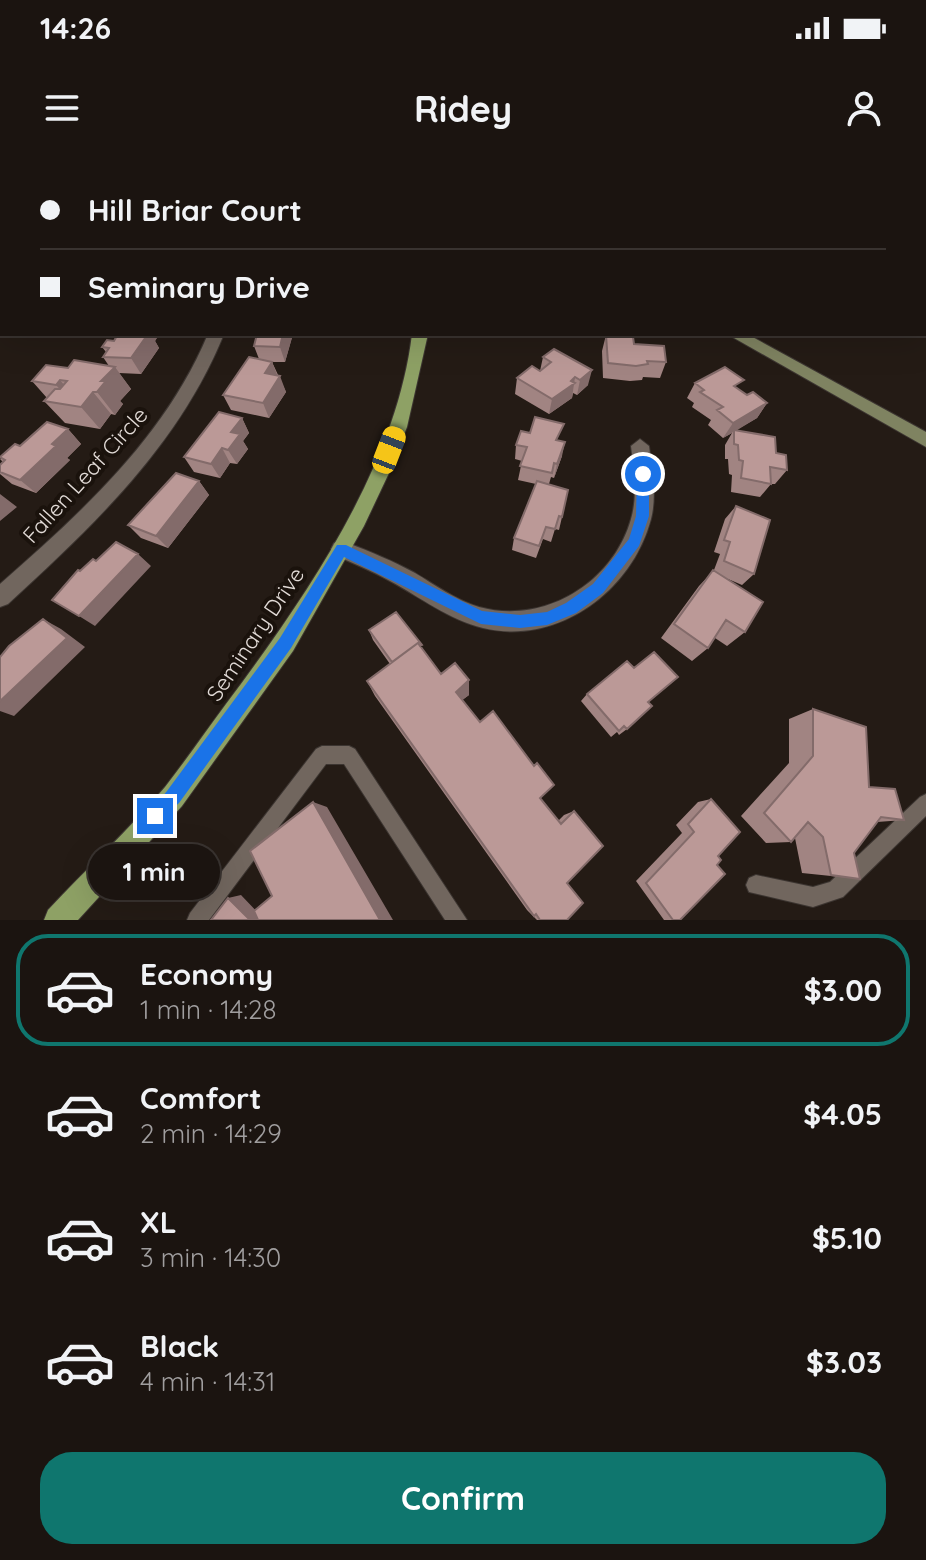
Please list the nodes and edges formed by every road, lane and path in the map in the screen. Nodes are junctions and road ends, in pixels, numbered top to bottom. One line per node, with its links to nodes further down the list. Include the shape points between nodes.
1 (215, 336): 7 (street, Fallen Leaf Circle, via 188,390 148,448)
2 (420, 336): 6 (main road, Seminary Drive, via 398,427)
3 (739, 336): 4 (street)
4 (926, 440)
5 (640, 446): 6 (street, via 642,516 635,542 598,589 547,618 520,622 481,617)
6 (341, 549): 10 (main road, Seminary Drive, via 285,643 173,797)
7 (0, 597)
8 (926, 803): 9 (lane, via 836,890 813,897)
9 (756, 885)
10 (58, 920)
11 (197, 920): 12 (lane, via 322,755 349,755)
12 (457, 920)

